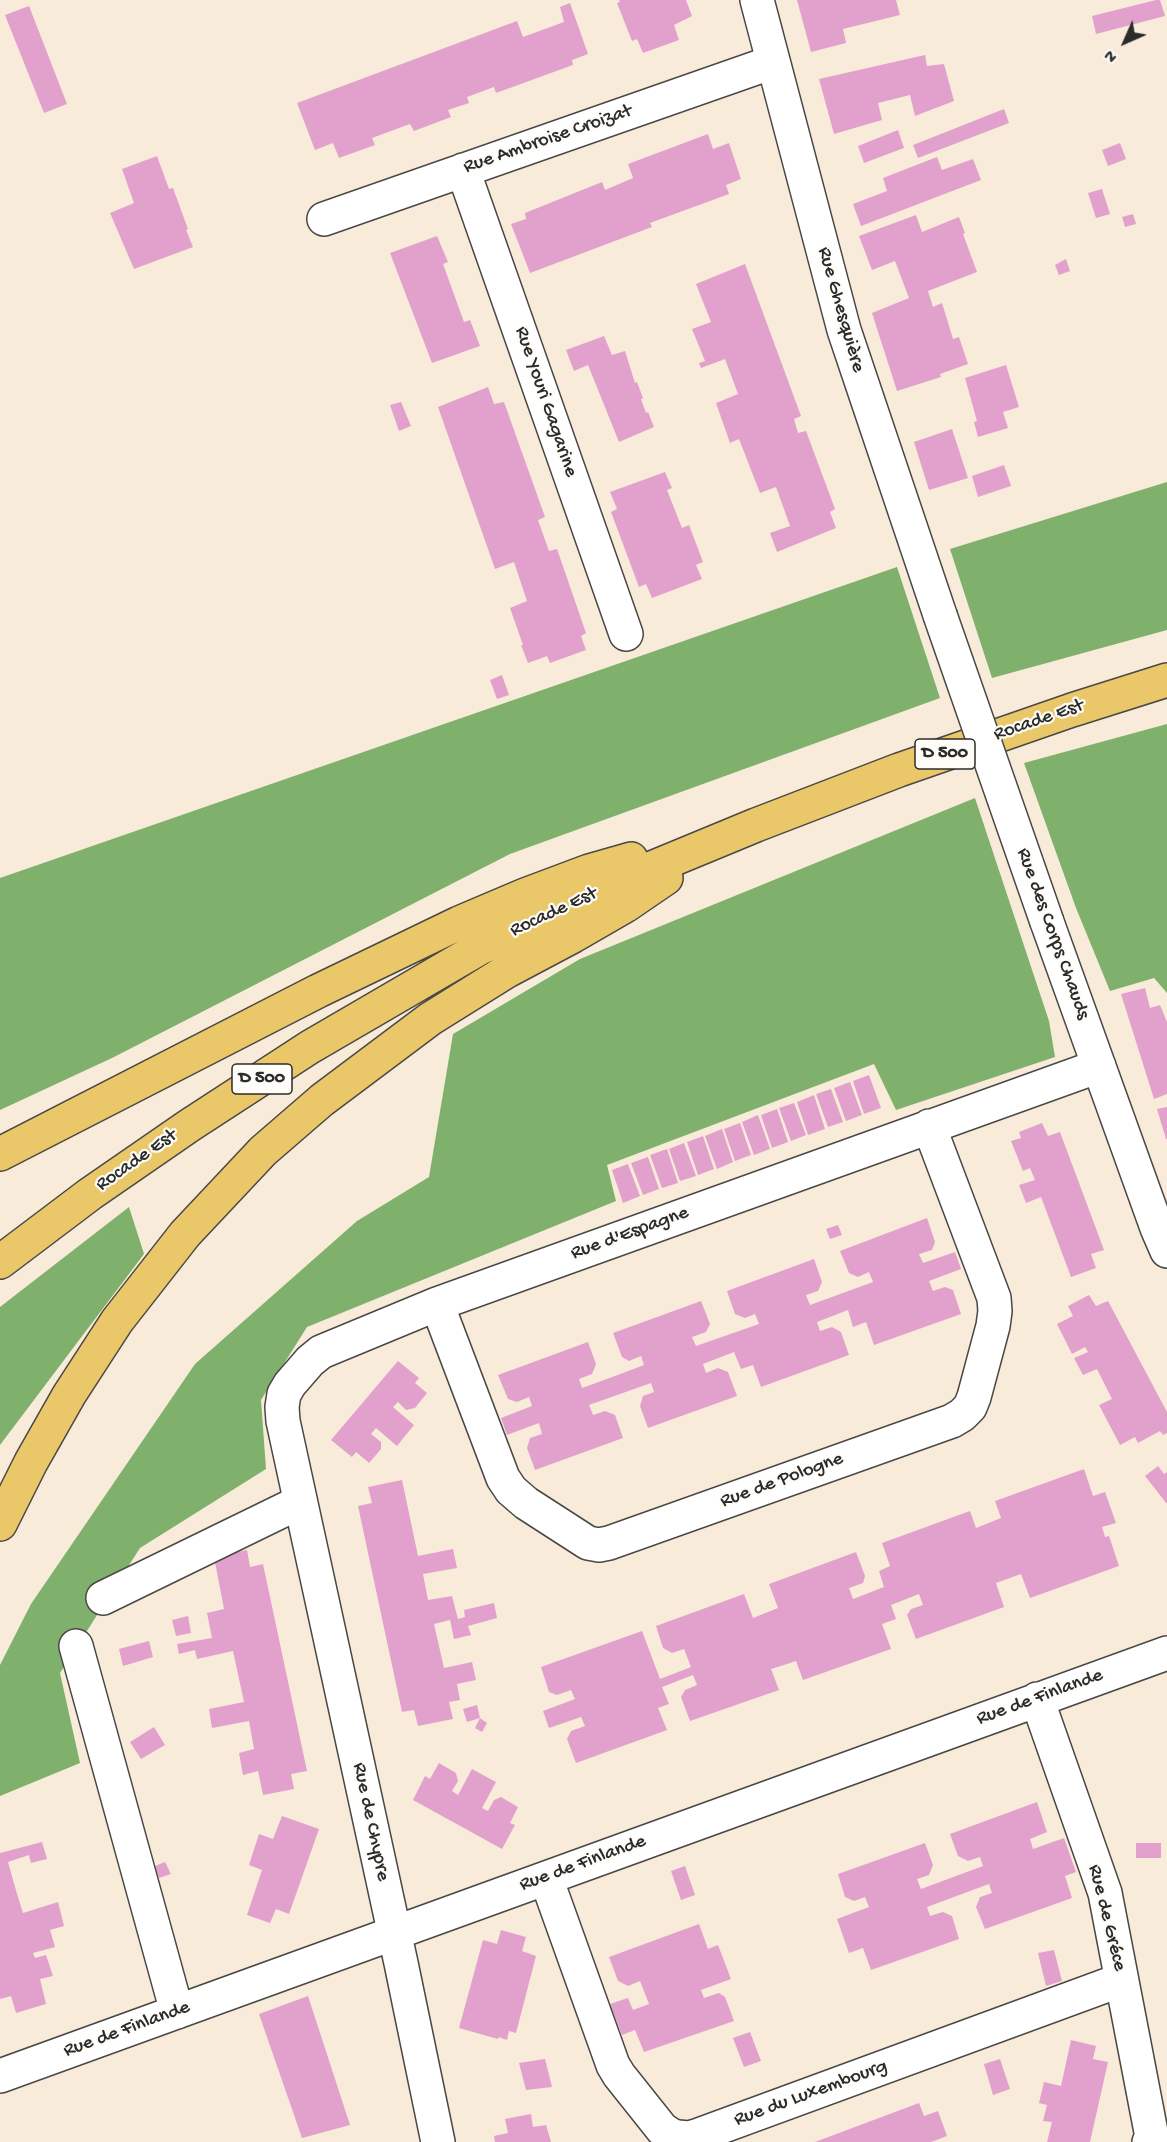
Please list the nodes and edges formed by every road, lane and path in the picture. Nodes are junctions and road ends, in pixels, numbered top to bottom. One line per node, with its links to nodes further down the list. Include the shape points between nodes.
1 (757, 0): 2 (street, Rue Ghesquière)
2 (773, 62): 3 (street, Rue Ambroise Croizat); 5 (street, Rue Ghesquière, via 844,330)
3 (463, 170): 4 (street, Rue Ambroise Croizat); 6 (street, Rue Youri Gagarine)
4 (324, 219)
5 (940, 615): 9 (street, Rue des Corps Chauds, bridge)
6 (626, 634)
7 (1167, 680): 8 (highway, Rocade Est / D 500, via 899,770)
8 (727, 836): 11 (highway, via 589,871 459,923); 13 (highway, Rocade Est / D 500, via 480,948 310,1047 173,1136); 16 (highway, via 625,906 430,1019 322,1100 263,1151 185,1234 117,1321 64,1404)
9 (1099, 1066): 10 (street, Rue d'Espagne); 12 (street, Rue des Corps Chauds)
10 (929, 1126): 14 (street, Rue d'Espagne); 14 (street, Rue de Pologne, via 995,1311 970,1407 941,1425 609,1543 588,1543 510,1490)
11 (0, 1154)
12 (1167, 1251)
13 (0, 1262)
14 (437, 1304): 15 (street, Rue d'Espagne, via 321,1352 290,1384 284,1394 283,1421)
15 (300, 1502): 17 (street); 22 (street, Rue de Chypre)
16 (0, 1524)
17 (103, 1598)
18 (76, 1646): 24 (street)
19 (1167, 1653): 20 (street, Rue de Finlande)
20 (1037, 1699): 21 (street, Rue de Finlande); 23 (street, Rue de Gréce, via 1105,1893)
21 (546, 1878): 22 (street, Rue de Finlande); 23 (street, Rue du Luxembourg, via 613,2065 662,2128 678,2137 699,2135)
22 (394, 1931): 24 (street, Rue de Finlande); 27 (street, Rue de Chypre)
23 (1121, 1980): 26 (street, Rue de Gréce)
24 (177, 2012): 25 (street, Rue de Finlande)
25 (0, 2076)
26 (1156, 2140)
27 (438, 2142)

